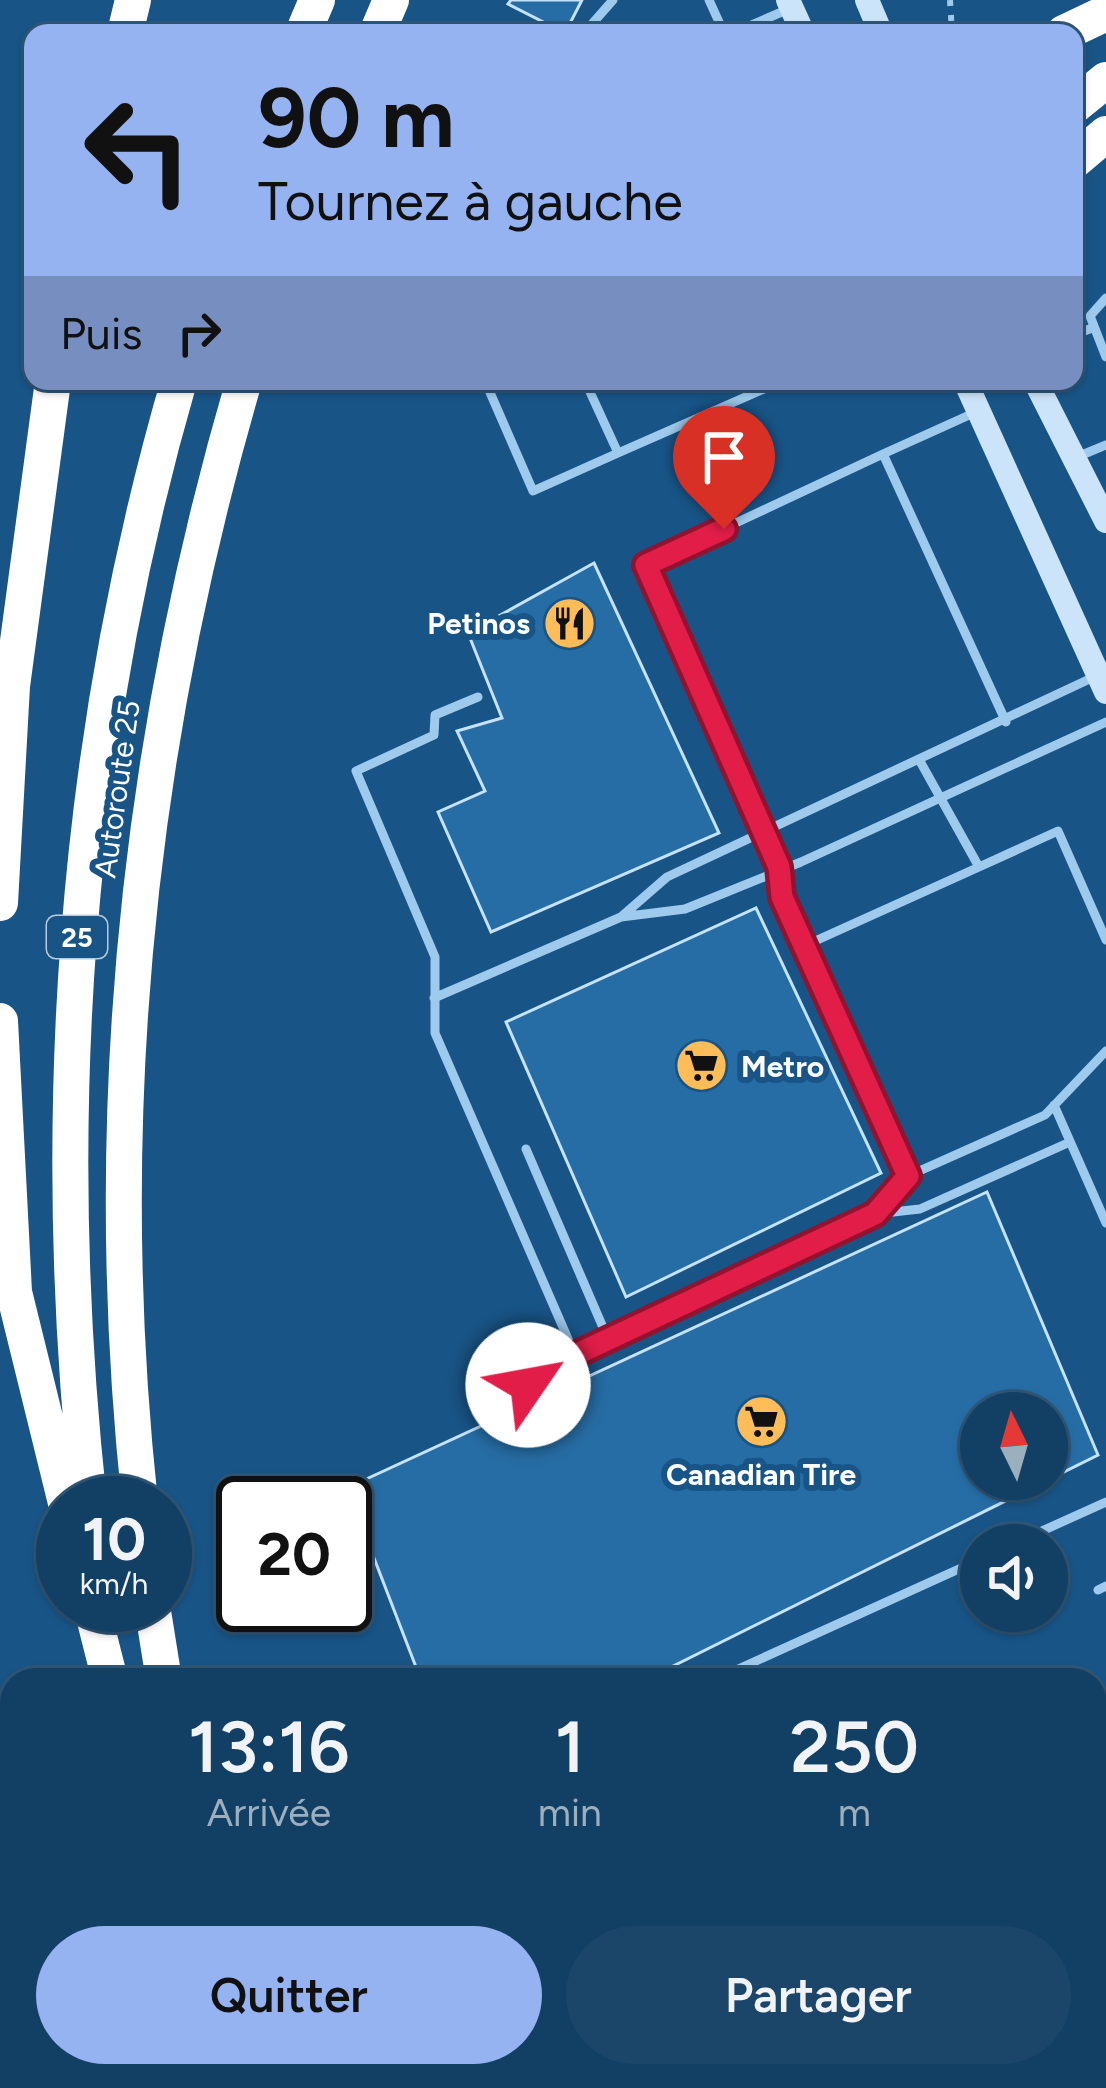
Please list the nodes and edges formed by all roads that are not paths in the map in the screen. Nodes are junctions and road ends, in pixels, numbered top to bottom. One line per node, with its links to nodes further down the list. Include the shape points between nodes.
1 (613, 0): 3 (lane)
2 (789, 4): 4 (lane)
3 (592, 24)
4 (750, 24)
5 (1106, 134): 6 (highway)
6 (1083, 153)
7 (1106, 298): 8 (lane, via 1094,307)
8 (1092, 328): 9 (lane); 10 (lane)
9 (1083, 332)
10 (1106, 357)
11 (52, 390): 34 (highway, via 14,667)
12 (177, 390): 51 (highway, Autoroute 25 / 25, via 113,665 77,939 68,1214)
13 (242, 390): 52 (highway, Autoroute 25 / 25, via 176,646 135,932 121,1263)
14 (489, 390): 21 (lane, via 533,491)
15 (589, 390): 21 (lane)
16 (762, 390): 21 (lane)
17 (969, 390): 19 (main road)
18 (1040, 390): 23 (main road)
19 (979, 411): 22 (lane); 25 (main road)
20 (1106, 445): 23 (lane)
21 (618, 453)
22 (883, 454): 27 (lane); 31 (lane, via 646,565)
23 (1077, 457): 24 (main road)
24 (1106, 521)
25 (1103, 680): 27 (lane)
26 (478, 697): 38 (lane, via 436,715 434,735 356,771 435,957)
27 (1006, 722): 29 (lane)
28 (1106, 722): 30 (lane)
29 (921, 763): 30 (lane); 31 (lane)
30 (939, 800): 32 (lane); 33 (lane)
31 (765, 833): 32 (lane); 35 (lane, via 668,878)
32 (779, 867): 35 (lane, via 685,909); 37 (lane, via 782,897)
33 (979, 867): 36 (lane, via 1058,831); 37 (lane)
34 (0, 903)
35 (621, 917): 38 (lane)
36 (1106, 940)
37 (804, 946): 44 (lane)
38 (434, 998): 48 (lane, via 435,1033)
39 (0, 1021): 50 (highway, via 14,1292)
40 (1106, 1052): 41 (lane)
41 (1054, 1105): 42 (lane); 44 (lane)
42 (1070, 1142): 45 (lane, via 920,1209); 46 (lane)
43 (526, 1149): 47 (lane)
44 (908, 1176): 45 (lane)
45 (875, 1214): 47 (lane)
46 (1106, 1222)
47 (608, 1339): 48 (lane)
48 (575, 1355): 49 (lane, via 569,1367)
49 (488, 1403)
50 (59, 1476)
51 (87, 1476)
52 (138, 1476)
53 (1106, 1502): 54 (lane)
54 (1058, 1524)
55 (960, 1569): 62 (lane)
56 (99, 1632): 59 (highway)
57 (106, 1632): 60 (highway)
58 (156, 1632): 61 (highway)
59 (109, 1668)
60 (111, 1668)
61 (162, 1668)
62 (740, 1668)

